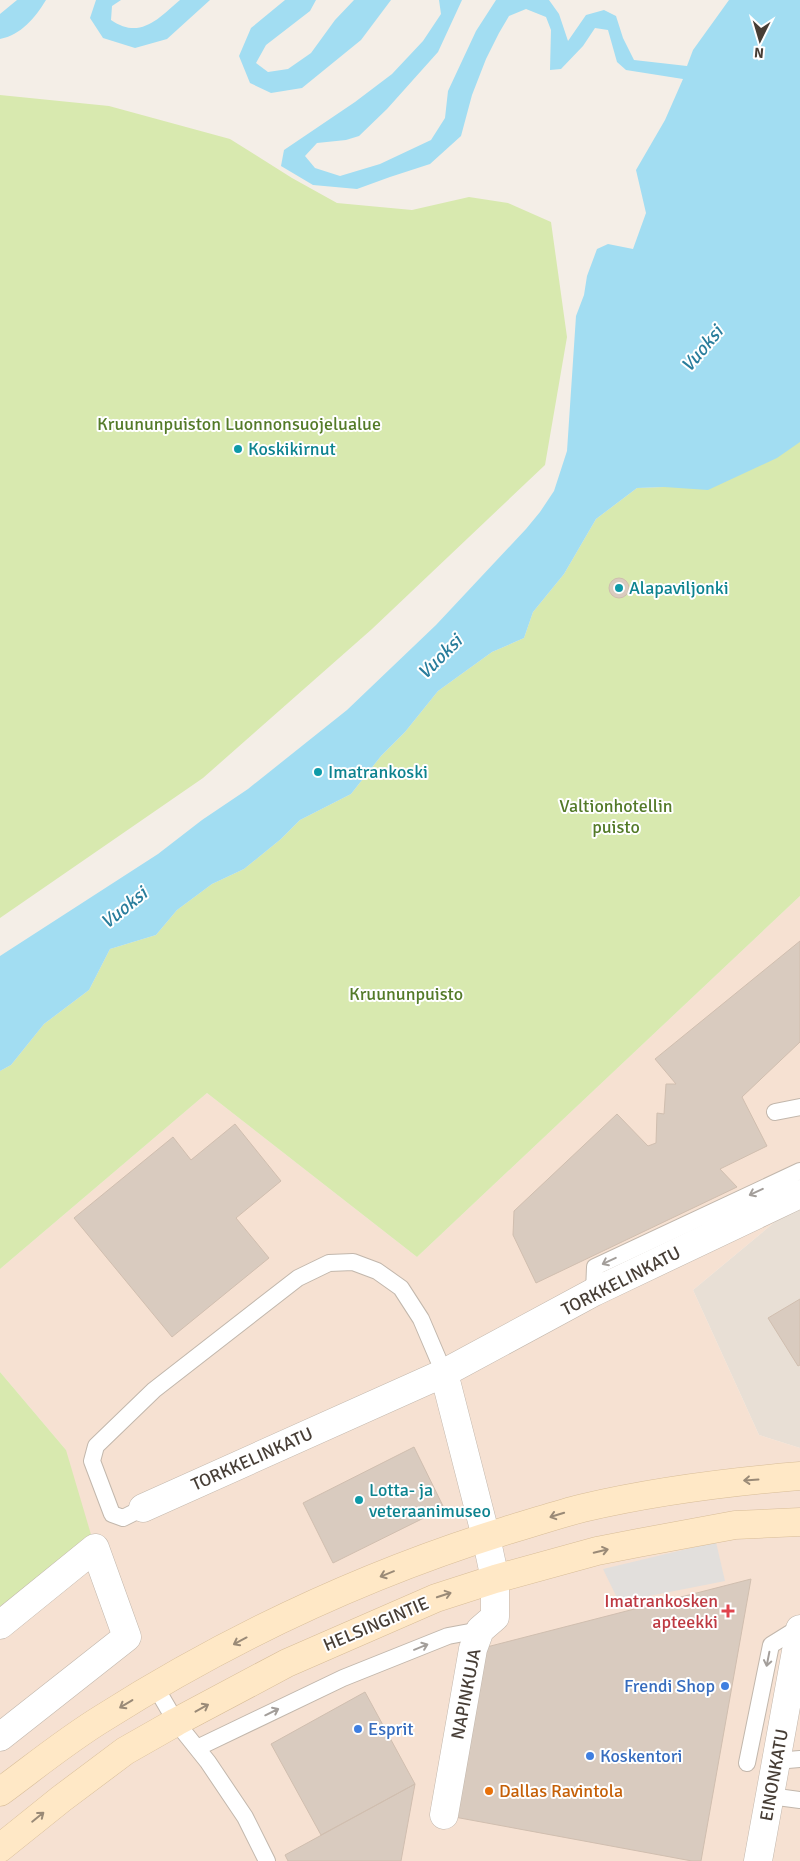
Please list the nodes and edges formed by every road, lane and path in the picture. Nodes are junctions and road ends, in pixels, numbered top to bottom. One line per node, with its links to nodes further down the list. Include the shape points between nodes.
1 (800, 1108): 2 (lane)
2 (776, 1112)
3 (800, 1171): 5 (lane, one-way to 5, via 595,1267)
4 (800, 1194): 5 (street, TORKKELINKATU)
5 (594, 1292): 6 (street, TORKKELINKATU)
6 (444, 1373): 8 (street, TORKKELINKATU); 8 (lane, via 421,1319 401,1288 376,1271 353,1262 330,1264 298,1278 154,1390 96,1446 92,1461 112,1514 123,1518); 10 (street)
7 (800, 1476): 10 (main road, one-way to 10, via 731,1482 629,1498 581,1508)
8 (143, 1508)
9 (800, 1522): 11 (main road, HELSINGINTIE, one-way to 9, via 638,1543 735,1525)
10 (486, 1537): 11 (street); 15 (main road, one-way to 15, via 333,1596)
11 (495, 1579): 14 (street, NAPINKUJA, via 495,1617); 16 (main road, HELSINGINTIE, one-way to 11, via 287,1663 349,1635 436,1598)
12 (0, 1625): 17 (street, via 95,1548 127,1637)
13 (800, 1628): 19 (street, EINONKATU); 20 (lane, one-way to 20, via 771,1645)
14 (480, 1630): 18 (lane, one-way to 14, via 343,1678 448,1636); 24 (street, NAPINKUJA, via 473,1649)
15 (154, 1686): 16 (lane); 21 (main road, one-way to 21, via 101,1719)
16 (176, 1722): 18 (lane); 25 (main road, HELSINGINTIE, one-way to 16, via 125,1751)
17 (0, 1737)
18 (197, 1748): 26 (lane, via 244,1817)
19 (788, 1760): 22 (street, EINONKATU)
20 (747, 1764)
21 (0, 1792)
22 (770, 1796): 23 (lane); 27 (street, EINONKATU)
23 (800, 1800)
24 (444, 1816)
25 (0, 1848)
26 (267, 1861)
27 (758, 1861)

